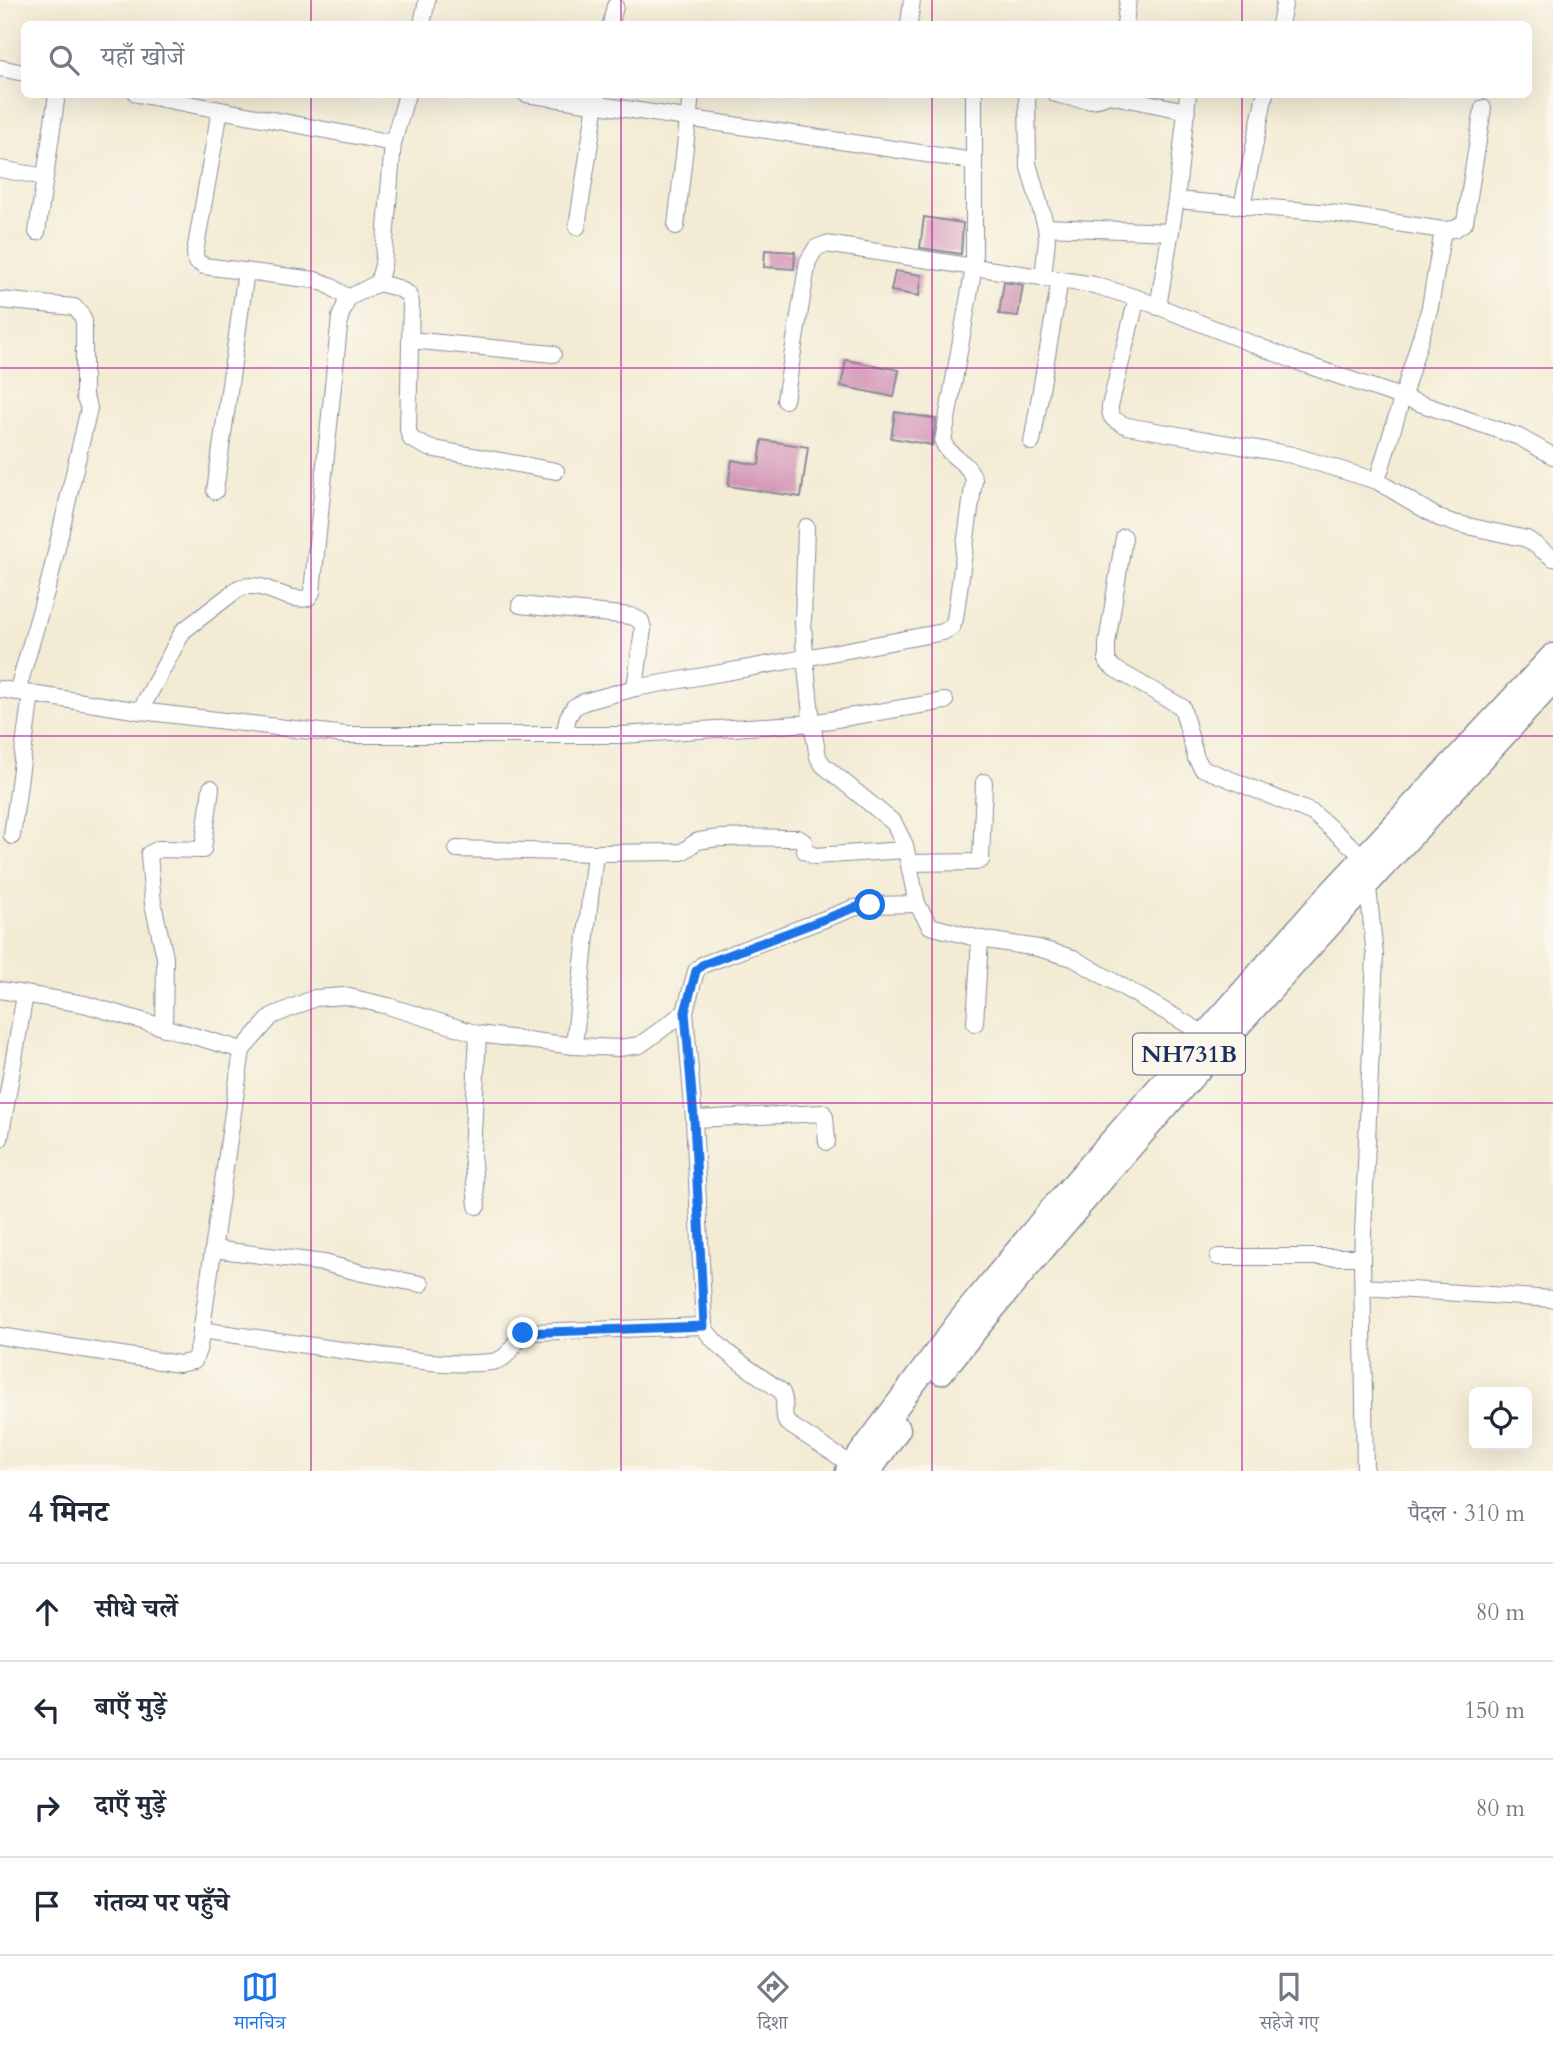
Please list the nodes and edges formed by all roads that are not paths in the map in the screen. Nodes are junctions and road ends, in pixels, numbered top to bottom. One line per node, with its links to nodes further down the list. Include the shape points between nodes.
1 (427, 0): 6 (street)
2 (912, 0): 8 (street)
3 (1128, 0): 9 (street)
4 (1285, 0): 10 (street)
5 (615, 6): 7 (street)
6 (423, 21)
7 (612, 21)
8 (908, 21)
9 (1125, 21)
10 (1281, 21)
11 (0, 68): 12 (street)
12 (21, 72)
13 (56, 98): 32 (street)
14 (158, 98): 27 (street)
15 (406, 98): 29 (street)
16 (573, 98): 24 (street)
17 (691, 98): 28 (street)
18 (974, 98): 30 (street)
19 (1027, 98): 37 (street, via 1028,164)
20 (1077, 98): 21 (street)
21 (1104, 98)
22 (1138, 98): 25 (street)
23 (1264, 98): 34 (street)
24 (597, 100): 28 (street); 36 (street)
25 (1187, 103): 33 (street)
26 (1483, 108): 38 (street, via 1465,222)
27 (220, 110): 29 (street); 42 (street, via 196,261)
28 (688, 119): 30 (street); 35 (street)
29 (393, 143): 45 (street)
30 (974, 161): 41 (street)
31 (0, 169): 32 (street)
32 (45, 177): 39 (street)
33 (1176, 200): 34 (street); 40 (street)
34 (1242, 206): 38 (street, via 1331,213)
35 (676, 226)
36 (577, 227)
37 (1046, 227): 40 (street); 43 (street)
38 (1443, 230): 52 (street, via 1430,307)
39 (37, 232)
40 (1171, 232): 49 (street)
41 (974, 267): 43 (street); 53 (street, via 826,244 816,248 808,261); 64 (street, via 943,442 947,452 971,470 974,480 952,627)
42 (246, 271): 46 (street, via 315,280); 58 (street)
43 (1043, 278): 44 (street)
44 (1060, 280): 47 (street); 54 (street)
45 (378, 283): 46 (street); 50 (street, via 408,294)
46 (348, 298): 69 (street, via 338,331 312,592 301,600 261,586 239,588 183,631)
47 (1137, 298): 49 (street); 57 (street, via 1110,406 1114,421 1282,452)
48 (0, 300): 67 (street, via 74,307 80,313 84,321 84,396 89,408 52,569)
49 (1158, 307): 52 (street)
50 (410, 340): 51 (street); 56 (street, via 411,439 429,448)
51 (552, 354)
52 (1401, 397): 55 (street, via 1519,437); 57 (street)
53 (785, 400)
54 (1032, 442)
55 (1553, 456)
56 (556, 471)
57 (1377, 481): 61 (street, via 1439,517 1517,535)
58 (215, 491)
59 (806, 527): 64 (street)
60 (1124, 537): 79 (street, via 1107,662 1182,707 1202,768 1312,813)
61 (1553, 558)
62 (520, 605): 66 (street, via 631,616 641,621)
63 (1553, 656): 71 (highway, NH731B)
64 (806, 657): 66 (street); 70 (street)
65 (1553, 681): 71 (highway, NH731B)
66 (635, 688): 72 (street, via 574,707)
67 (16, 692): 69 (street); 75 (street)
68 (945, 701): 70 (street)
69 (140, 711): 72 (street, via 346,736)
70 (812, 723): 72 (street); 78 (street, via 823,765 894,822)
71 (1499, 727): 79 (highway, NH731B)
72 (564, 736)
73 (984, 782): 78 (street, via 981,860)
74 (211, 788): 86 (street, via 203,850 149,853 152,896 165,957)
75 (12, 836)
76 (457, 849): 77 (street)
77 (595, 853): 78 (street, via 681,852 696,842 798,838 814,856); 89 (street)
78 (907, 857): 80 (street)
79 (1366, 870): 88 (highway, NH731B); 96 (street, via 1375,956); 104 (highway, NH731B)
80 (917, 904): 81 (street, via 929,926); 84 (street, via 854,908 702,965 696,971)
81 (981, 939): 85 (street); 88 (street, via 1038,947 1073,958)
82 (0, 990): 83 (street)
83 (25, 995): 86 (street, via 83,1004); 92 (street)
84 (685, 1012): 89 (street, via 640,1045); 91 (street)
85 (975, 1023)
86 (164, 1028): 90 (street)
87 (478, 1034): 89 (street); 90 (street, via 388,1006 335,996 278,1012); 94 (street, via 472,1153)
88 (1206, 1035): 104 (highway, NH731B, via 960,1321)
89 (574, 1046)
90 (242, 1050): 95 (street)
91 (694, 1119): 93 (street, via 823,1113); 101 (street)
92 (1, 1129)
93 (827, 1142)
94 (477, 1206)
95 (213, 1249): 98 (street, via 324,1263); 102 (street)
96 (1362, 1256): 97 (street); 99 (street)
97 (1218, 1257)
98 (421, 1284)
99 (1363, 1287): 100 (street); 105 (street)
100 (1553, 1299)
101 (704, 1326): 102 (street, via 523,1333 510,1352 493,1362 423,1362); 104 (street, via 716,1343 781,1391 787,1423)
102 (201, 1330): 103 (street, via 194,1362 179,1364)
103 (0, 1336)
104 (856, 1469)
105 (1365, 1471)

